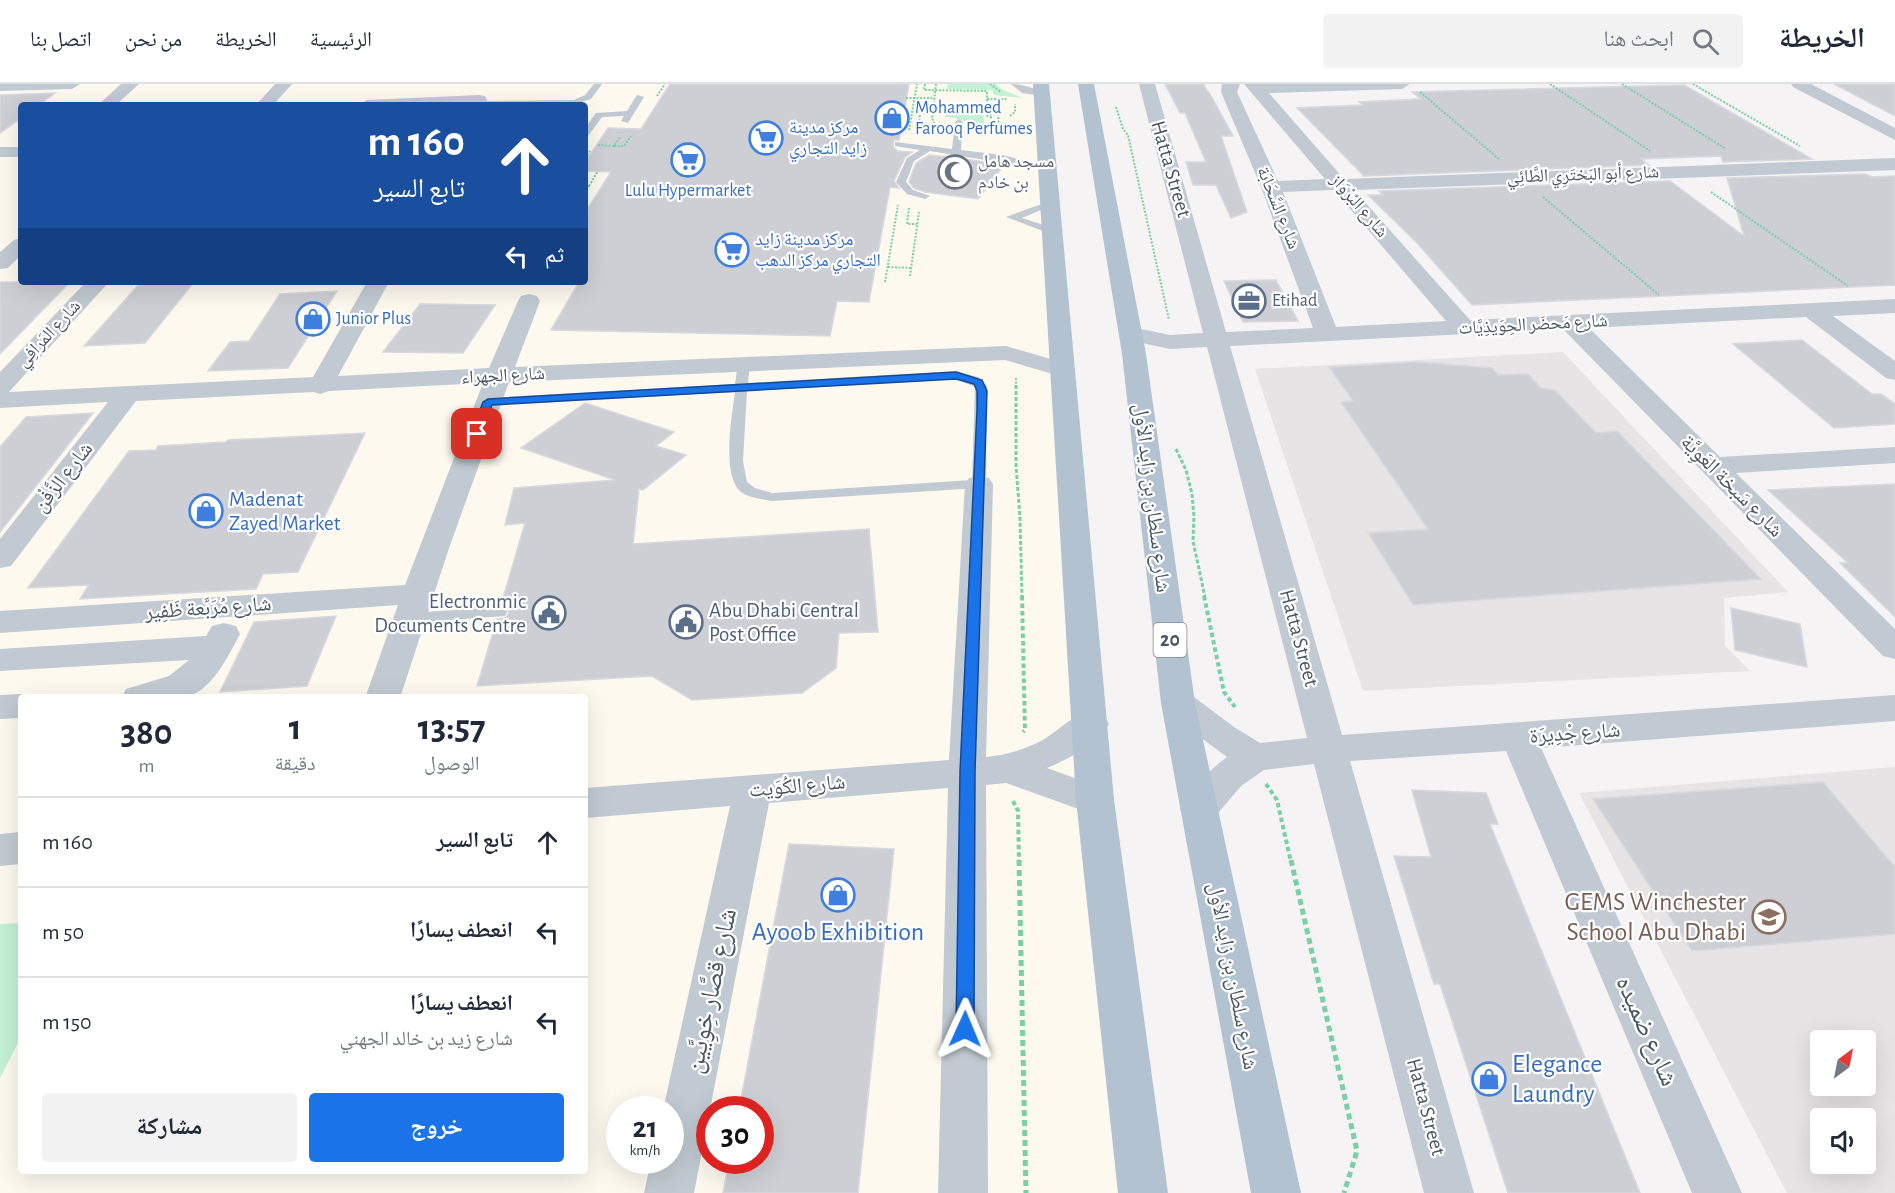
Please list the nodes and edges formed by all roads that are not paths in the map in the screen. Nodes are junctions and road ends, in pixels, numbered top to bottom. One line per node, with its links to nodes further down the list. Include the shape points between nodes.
1 (72, 84): 11 (street)
2 (131, 84): 15 (street)
3 (284, 84): 16 (street)
4 (489, 84): 17 (street)
5 (598, 84): 18 (lane, via 588,97)
6 (1086, 84): 47 (main road, شارع سلطان بن زايد الأول / 20)
7 (1147, 84): 46 (street, Hatta Street)
8 (1232, 84): 31 (street, شارع السَّحَابَة, via 1229,92)
9 (1402, 84): 12 (street)
10 (1799, 84): 21 (street)
11 (0, 86)
12 (1254, 86): 30 (street, شارع البُرْوَاز)
13 (1025, 87): 27 (main road)
14 (640, 97): 20 (lane, via 627,117 599,116)
15 (110, 102)
16 (267, 102)
17 (479, 102)
18 (575, 102)
19 (959, 125): 24 (lane)
20 (588, 130)
21 (1895, 135)
22 (898, 144): 23 (lane)
23 (928, 148): 24 (lane); 32 (lane, via 910,160 901,182 910,192)
24 (956, 151): 28 (lane)
25 (0, 152): 26 (street)
26 (18, 152)
27 (1041, 155): 28 (lane); 28 (lane); 44 (main road, via 1051,217)
28 (990, 156)
29 (1895, 164): 30 (street, شارع أبو البَختَرِي الطَّائِي)
30 (1340, 184): 31 (street, شارع أبو البَختَرِي الطَّائِي); 43 (street, شارع البُرْوَاز)
31 (1271, 187): 45 (street, شارع السَّحَابَة)
32 (925, 196)
33 (0, 233): 34 (street)
34 (18, 233)
35 (18, 247): 36 (street)
36 (0, 263)
37 (95, 285): 53 (street, شارع المَرافِي)
38 (376, 285): 52 (street)
39 (529, 301): 55 (street)
40 (1887, 307): 41 (street, شارع مَحضَر الحِوَيذِيَّات)
41 (1812, 311): 42 (street, شارع مَحضَر الحِوَيذِيَّات); 51 (street)
42 (1570, 323): 43 (street, شارع مَحضَر الحِوَيذِيَّات); 59 (street, شارع سَبخة العَوِيَّة)
43 (1465, 329): 45 (street, شارع مَحضَر الحِوَيذِيَّات)
44 (1059, 330): 48 (street, شارع الجهراء); 50 (main road)
45 (1327, 334): 46 (street, شارع مَحضَر الحِوَيذِيَّات)
46 (1218, 340): 47 (street, شارع مَحضَر الحِوَيذِيَّات, via 1171,336); 77 (street, Hatta Street)
47 (1132, 344): 71 (main road, شارع سلطان بن زايد الأول / 20)
48 (1006, 353): 49 (street, شارع الجهراء); 50 (street, شارع الجهراء)
49 (744, 363): 54 (lane); 55 (street, شارع الجهراء)
50 (1063, 370): 75 (main road)
51 (1895, 374)
52 (320, 386): 55 (street, شارع الجهراء); 56 (street, شارع الجهراء)
53 (0, 387)
54 (742, 389): 55 (lane); 60 (lane, via 738,479 742,486 760,495); 60 (lane, via 956,375 972,379 982,391)
55 (493, 390): 63 (street)
56 (127, 395): 57 (street, شارع الجهراء); 61 (street, شارع الزَّفْن)
57 (0, 400)
58 (1895, 455): 59 (street)
59 (1711, 466): 67 (street, شارع سَبخة العَوِيَّة)
60 (979, 484): 80 (street)
61 (0, 559)
62 (240, 605): 63 (street, شارع مُرَبَّعة ظَفِير); 65 (street, شارع مُرَبَّعة ظَفِير); 66 (street)
63 (413, 606): 64 (lane); 70 (street)
64 (499, 612)
65 (0, 622)
66 (217, 647): 68 (street); 69 (street, via 208,662 185,682)
67 (1895, 648)
68 (0, 660)
69 (154, 694)
70 (383, 694)
71 (1178, 703): 79 (street); 84 (main road, شارع سلطان بن زايد الأول / 20)
72 (18, 706): 73 (street)
73 (0, 707)
74 (1895, 708): 76 (street, شارع جْدِيرَة)
75 (1091, 724): 78 (street, شارع الكُوَيت, via 1054,750); 82 (main road)
76 (1518, 737): 77 (street, شارع جْدِيرَة); 92 (street, شارع ضميده)
77 (1329, 749): 79 (street, شارع جْدِيرَة); 91 (street, Hatta Street)
78 (1012, 766): 80 (street, شارع الكُوَيت); 82 (street, شارع الكُوَيت)
79 (1257, 766): 84 (street, شارع جْدِيرَة, via 1228,776)
80 (967, 772): 81 (street, شارع الكُوَيت); 88 (street)
81 (753, 789): 83 (street, شارع الكُوَيت); 87 (street, شارع قصَّار خِوِيَّين)
82 (1095, 800): 89 (main road)
83 (588, 803)
84 (1199, 809): 90 (main road, شارع سلطان بن زايد الأول / 20)
85 (18, 848): 86 (street)
86 (0, 850)
87 (669, 1193)
88 (963, 1193)
89 (1143, 1193)
90 (1276, 1193)
91 (1449, 1193)
92 (1717, 1193)

